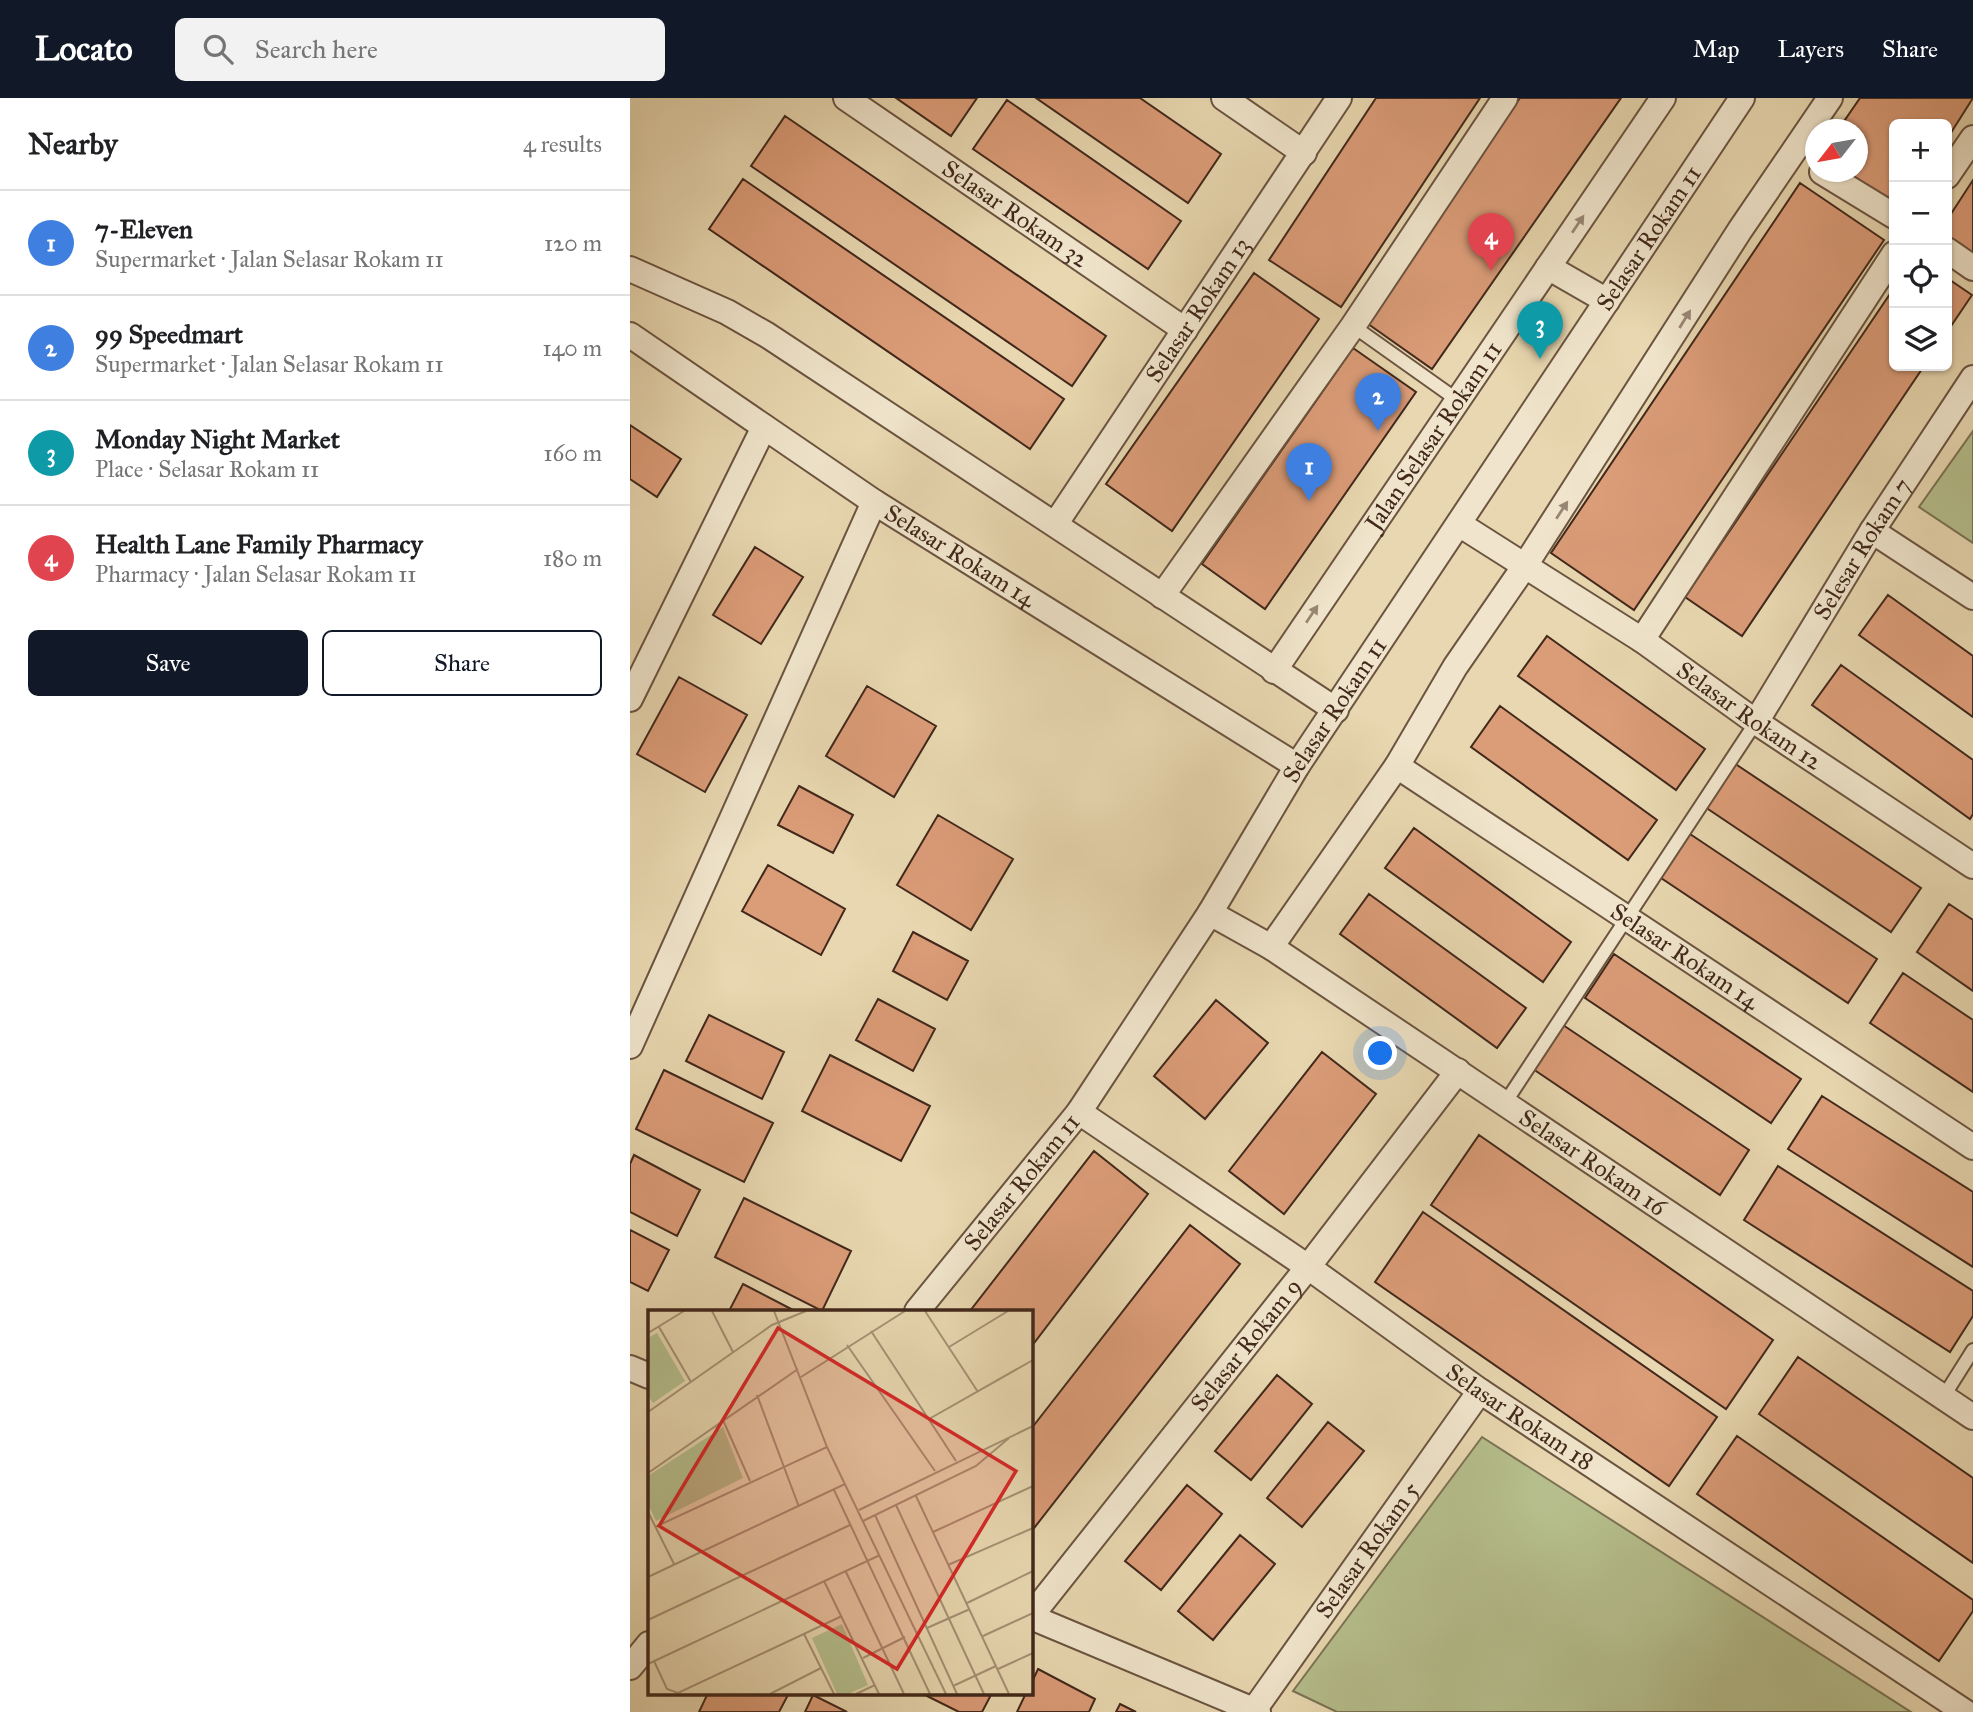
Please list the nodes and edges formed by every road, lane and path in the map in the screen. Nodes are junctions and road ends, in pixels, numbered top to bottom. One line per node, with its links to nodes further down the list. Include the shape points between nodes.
1 (846, 98): 22 (street, Selasar Rokam 32)
2 (1224, 98): 9 (street)
3 (1339, 98): 9 (street, Selasar Rokam 13)
4 (1505, 98): 21 (street)
5 (1663, 98): 17 (street, Jalan Selasar Rokam 11, one-way to 5)
6 (1742, 98): 20 (street, Selasar Rokam 11)
7 (1830, 98): 10 (street)
8 (1973, 138): 12 (street)
9 (1304, 153): 22 (street, Selasar Rokam 13)
10 (1792, 153): 11 (street); 31 (street, one-way to 10)
11 (1805, 161)
12 (1952, 169)
13 (1838, 182): 14 (street)
14 (1889, 213)
15 (1952, 253): 18 (street)
16 (1889, 262): 34 (street)
17 (1548, 267): 20 (street); 25 (street, Jalan Selasar Rokam 11)
18 (1973, 268)
19 (630, 269): 28 (street, via 767,335)
20 (1607, 301): 29 (street, Selasar Rokam 11)
21 (1353, 326): 25 (lane); 32 (street)
22 (1185, 330): 28 (street, Selasar Rokam 13)
23 (630, 335): 26 (street, Selasar Rokam 14)
24 (1973, 378): 30 (street, Selesar Rokam 7)
25 (1456, 399): 35 (street, Jalan Selasar Rokam 11, one-way to 25)
26 (764, 427): 27 (street, Selasar Rokam 14); 36 (street)
27 (874, 502): 39 (street, Selasar Rokam 14); 45 (street)
28 (1056, 523): 32 (street)
29 (1459, 524): 31 (street, Selasar Rokam 12); 37 (street, Selasar Rokam 11)
30 (1872, 531): 33 (street); 38 (street, Selesar Rokam 7)
31 (1524, 567): 34 (street, Selasar Rokam 12); 40 (street, via 1455,667)
32 (1162, 596): 35 (street)
33 (1973, 597)
34 (1642, 640): 38 (street, Selasar Rokam 12)
35 (1274, 670): 37 (street)
36 (632, 690)
37 (1336, 710): 39 (street, Selasar Rokam 11)
38 (1756, 722): 41 (street, Selasar Rokam 12); 43 (lane)
39 (1297, 766): 42 (street, Selasar Rokam 11)
40 (1397, 766): 43 (street, Selasar Rokam 14); 44 (street)
41 (1973, 866)
42 (1210, 914): 44 (street, Selasar Rokam 16); 48 (street, Selasar Rokam 11)
43 (1627, 916): 47 (lane); 49 (street, Selasar Rokam 14)
44 (1271, 947): 46 (street, Selasar Rokam 16)
45 (630, 1046)
46 (1458, 1071): 47 (street, Selasar Rokam 16); 50 (street, Selasar Rokam 9)
47 (1505, 1103): 56 (street, Selasar Rokam 16)
48 (1079, 1112): 50 (street, Selasar Rokam 18); 51 (street, Selasar Rokam 11)
49 (1973, 1147)
50 (1308, 1267): 55 (street, Selasar Rokam 18); 58 (street, Selasar Rokam 9)
51 (918, 1310)
52 (1973, 1350): 56 (lane)
53 (630, 1368): 54 (street)
54 (648, 1376)
55 (1480, 1391): 62 (street, Selasar Rokam 5); 63 (street, Selasar Rokam 18)
56 (1944, 1396): 57 (street, Selasar Rokam 16)
57 (1973, 1417)
58 (1032, 1615)
59 (1032, 1616): 62 (street)
60 (648, 1645): 61 (street)
61 (630, 1667)
62 (1256, 1711)
63 (1965, 1712)

